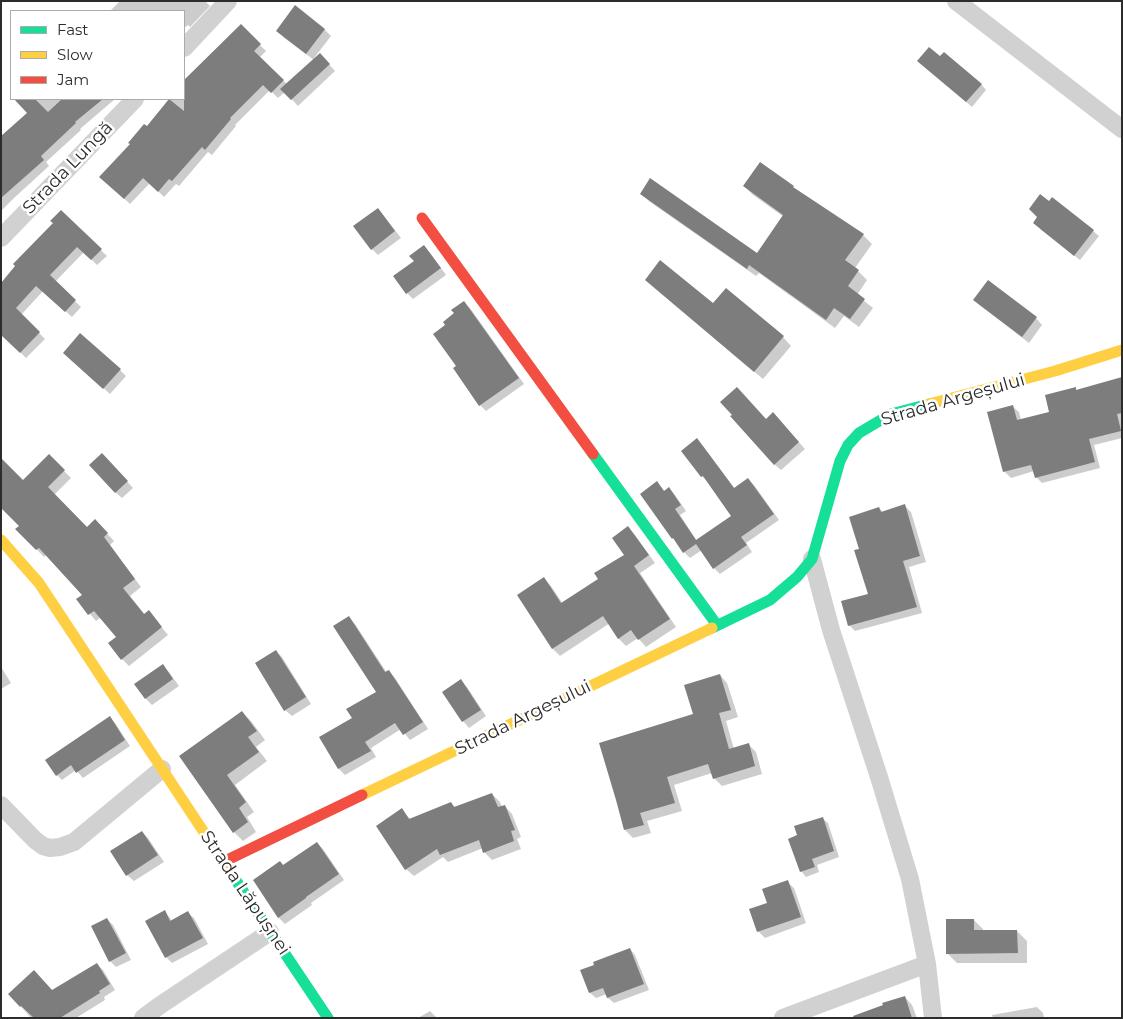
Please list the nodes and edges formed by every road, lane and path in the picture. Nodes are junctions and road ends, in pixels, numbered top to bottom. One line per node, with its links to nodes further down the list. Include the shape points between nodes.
1 (228, 1): 3 (street)
2 (956, 1): 5 (street)
3 (185, 47)
4 (134, 100): 7 (street, Strada Lungă)
5 (1122, 129)
6 (422, 218): 11 (street)
7 (1, 238)
8 (1122, 350): 10 (street, Strada Argeșului, via 891,414 860,433 848,445 840,462)
9 (1, 540): 12 (street, Strada Lăpușnei, via 39,583)
10 (812, 559): 11 (street, Strada Argeșului, via 770,600); 16 (street, via 831,630 910,879)
11 (717, 625): 14 (street, Strada Argeșului)
12 (162, 769): 13 (street, via 74,842 60,846 43,846); 14 (street, Strada Lăpușnei)
13 (1, 805)
14 (223, 862): 15 (street, Strada Lăpușnei)
15 (270, 932): 17 (street); 18 (street, Strada Lăpușnei)
16 (927, 964): 19 (street); 20 (street)
17 (143, 1018)
18 (328, 1018)
19 (783, 1018)
20 (933, 1018)

